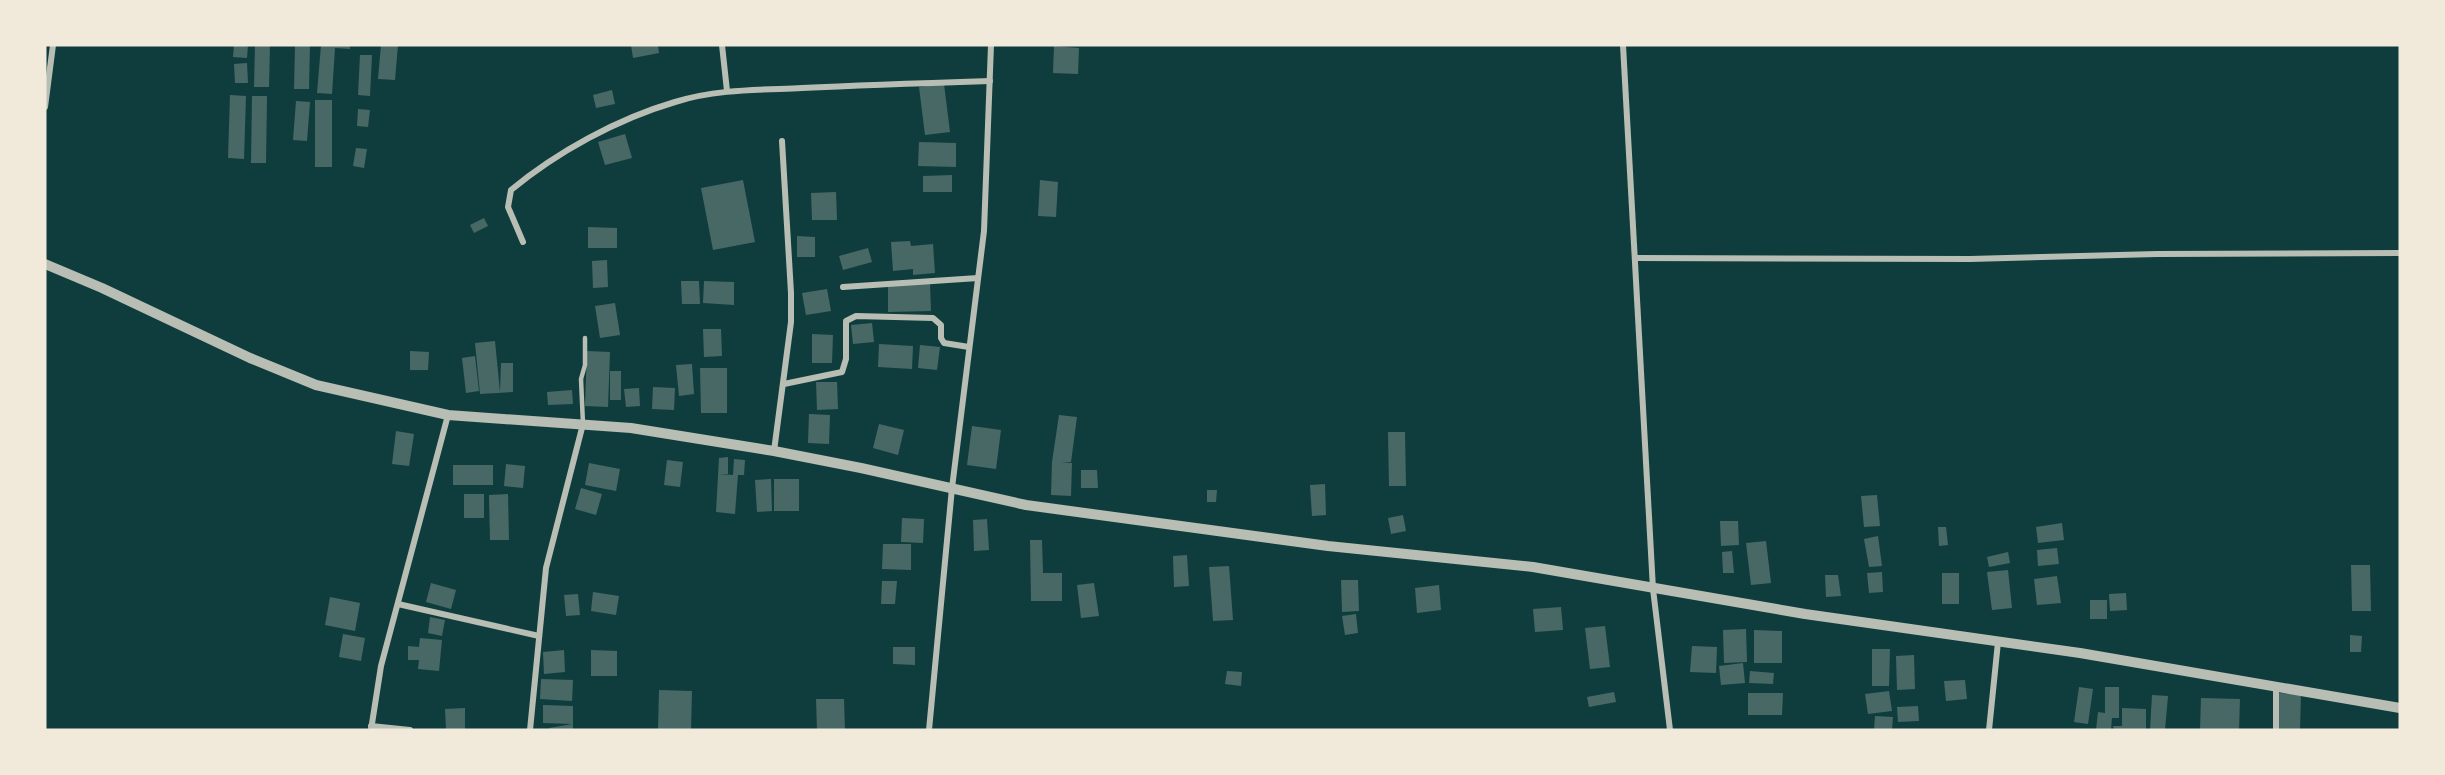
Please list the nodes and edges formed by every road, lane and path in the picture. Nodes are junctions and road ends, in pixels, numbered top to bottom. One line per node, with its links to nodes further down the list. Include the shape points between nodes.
1 (53, 45): 7 (street)
2 (722, 45): 6 (street)
3 (991, 45): 5 (street)
4 (1623, 45): 11 (street)
5 (990, 81): 6 (street); 13 (street, via 984,231)
6 (727, 91): 9 (street, via 677,101 603,131 523,180 508,198)
7 (45, 107)
8 (782, 141): 17 (street, via 791,292)
9 (523, 242)
10 (2400, 253): 11 (street, via 1947,259)
11 (1636, 258): 22 (street)
12 (45, 264): 18 (street, via 316,385)
13 (978, 278): 14 (street); 16 (street)
14 (843, 286)
15 (585, 338): 19 (lane, via 581,379)
16 (969, 347): 17 (street, via 944,343 940,325 933,318 856,316 846,321 842,372); 21 (street)
17 (784, 384): 20 (street)
18 (448, 415): 19 (street); 23 (street)
19 (583, 424): 20 (street); 24 (street, via 546,568)
20 (774, 451): 21 (street)
21 (952, 488): 22 (street, via 1026,505 1328,546 1533,567); 31 (street)
22 (1653, 589): 25 (street); 32 (street)
23 (398, 604): 24 (street); 28 (street, via 381,666)
24 (539, 636): 30 (street)
25 (1998, 642): 26 (street); 33 (street)
26 (2276, 687): 27 (street); 34 (street)
27 (2400, 708)
28 (371, 728): 29 (street)
29 (410, 730)
30 (530, 730)
31 (929, 730)
32 (1670, 730)
33 (1989, 730)
34 (2276, 730)

